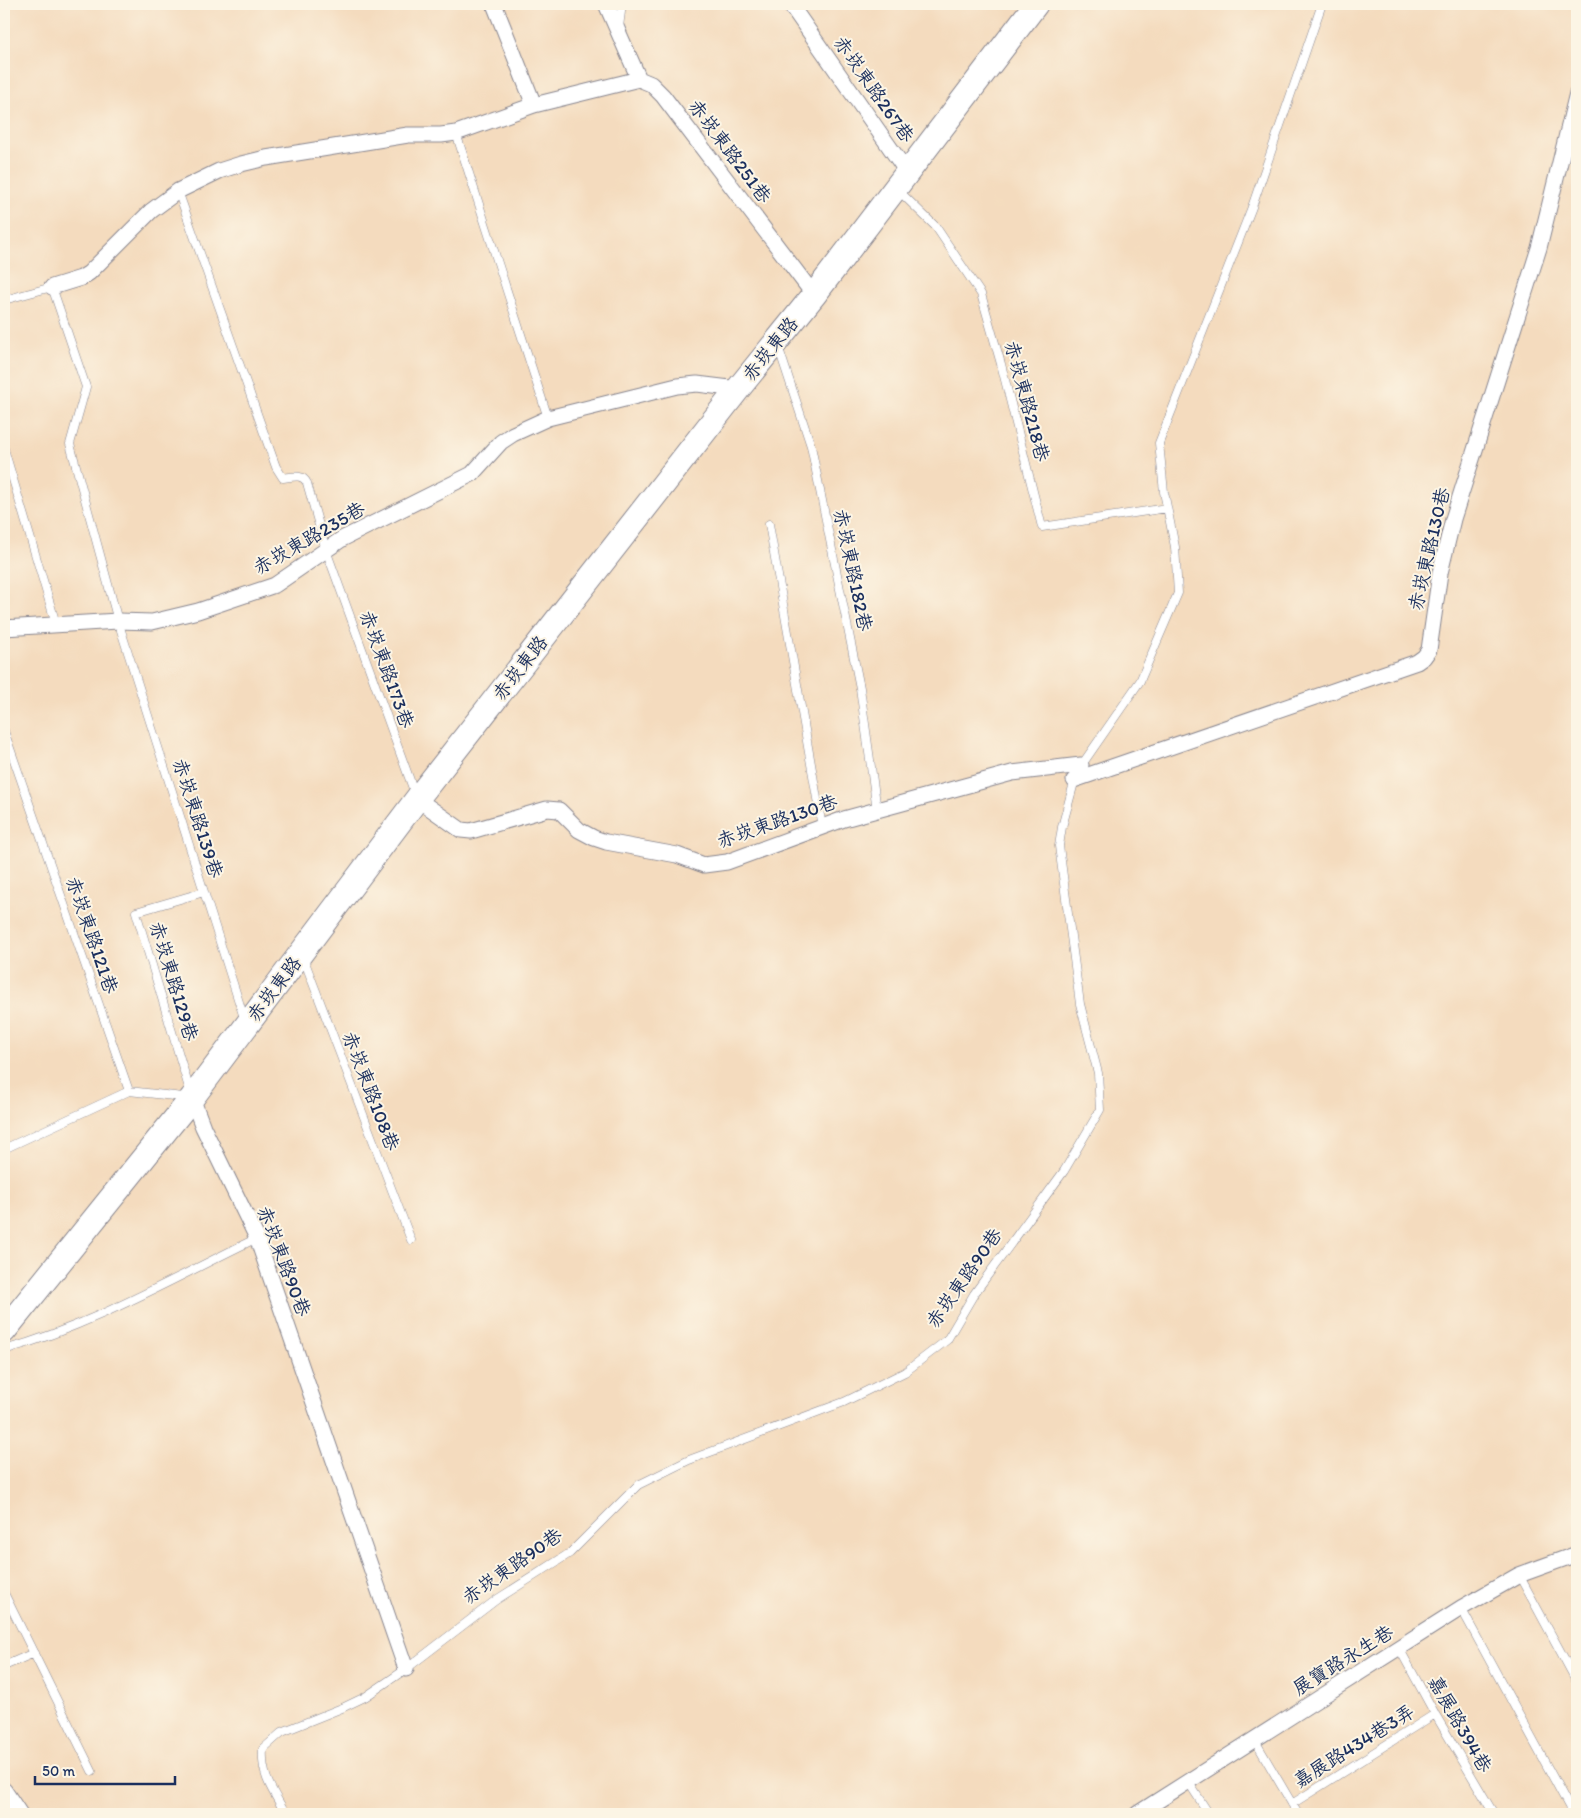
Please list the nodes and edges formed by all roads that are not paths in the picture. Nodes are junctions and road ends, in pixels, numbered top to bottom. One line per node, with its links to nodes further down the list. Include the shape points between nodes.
1 (494, 4): 10 (street)
2 (606, 4): 7 (street)
3 (622, 4): 7 (lane)
4 (790, 4): 12 (street, 赤崁東路267巷)
5 (1036, 4): 12 (main road, 赤崁東路)
6 (1322, 4): 21 (lane, 赤崁東路90巷, via 1252,207 1158,443)
7 (619, 31): 8 (street)
8 (639, 79): 10 (street); 15 (street, 赤崁東路251巷, via 651,84 663,96)
9 (1577, 93): 29 (street, 赤崁東路130巷, via 1539,248 1453,519 1440,573 1429,650 1424,657)
10 (534, 105): 11 (street)
11 (456, 133): 13 (street, via 408,135 266,158 219,171); 19 (lane)
12 (901, 180): 15 (main road, 赤崁東路); 21 (lane, 赤崁東路218巷, via 981,294 1042,527)
13 (178, 191): 14 (street, via 151,210 89,274); 23 (lane, 赤崁東路173巷, via 276,467 283,478 305,478)
14 (52, 287): 16 (lane); 24 (lane, 赤崁東路139巷, via 86,387 70,444)
15 (814, 295): 17 (main road, 赤崁東路)
16 (4, 300)
17 (776, 342): 18 (main road, 赤崁東路); 31 (lane, 赤崁東路182巷, via 811,446 860,688)
18 (738, 389): 19 (street, 赤崁東路235巷, via 697,384 677,386); 30 (main road, 赤崁東路)
19 (548, 418): 23 (street, 赤崁東路235巷, via 507,438 472,474)
20 (4, 449): 25 (lane)
21 (1167, 508): 28 (lane, 赤崁東路90巷, via 1178,592 1140,681)
22 (769, 524): 32 (lane)
23 (326, 550): 24 (street, 赤崁東路235巷, via 284,580 258,591 152,622); 30 (lane, 赤崁東路173巷)
24 (118, 621): 25 (street, 赤崁東路235巷); 33 (lane, 赤崁東路139巷)
25 (56, 624): 26 (street, 赤崁東路235巷)
26 (4, 628)
27 (4, 731): 36 (lane, 赤崁東路121巷)
28 (1081, 765): 29 (lane, 赤崁東路90巷); 31 (street, 赤崁東路130巷, via 1012,773)
29 (1074, 780): 50 (lane, 赤崁東路90巷, via 1059,846 1080,1004 1098,1073 1100,1110 1064,1172 974,1294 947,1340 904,1372 844,1402 689,1460 638,1485 570,1553 496,1600)
30 (417, 799): 32 (street, 赤崁東路130巷, via 461,830 471,832 547,809 559,810 579,830 594,838 677,855 704,865 727,862); 34 (main road, 赤崁東路)
31 (877, 810): 32 (street, 赤崁東路130巷)
32 (822, 827)
33 (204, 892): 35 (lane, 赤崁東路139巷); 37 (lane, 赤崁東路129巷, via 136,912)
34 (301, 952): 35 (main road, 赤崁東路); 40 (lane, 赤崁東路108巷)
35 (246, 1025): 37 (main road, 赤崁東路)
36 (129, 1091): 37 (lane); 38 (lane)
37 (192, 1098): 39 (street, 赤崁東路90巷); 41 (main road, 赤崁東路)
38 (4, 1149)
39 (257, 1238): 42 (lane, via 76,1326); 50 (street, 赤崁東路90巷)
40 (411, 1240)
41 (4, 1331)
42 (4, 1350)
43 (1577, 1554): 44 (street, 展寶路永生巷)
44 (1519, 1575): 46 (street, 展寶路永生巷); 51 (lane)
45 (4, 1593): 48 (lane)
46 (1462, 1608): 47 (street, 展寶路永生巷); 64 (lane)
47 (1399, 1648): 52 (lane, 嘉展路394巷); 53 (street, 展寶路永生巷)
48 (34, 1653): 49 (lane); 54 (lane)
49 (4, 1666)
50 (406, 1669): 59 (lane, 赤崁東路90巷, via 365,1697 282,1732 264,1749 262,1763 266,1778)
51 (1577, 1682)
52 (1435, 1714): 57 (lane, 嘉展路434巷3弄); 63 (lane, 嘉展路394巷)
53 (1254, 1739): 55 (street, 展寶路永生巷); 57 (lane)
54 (92, 1771)
55 (1189, 1783): 60 (street, 展寶路永生巷); 61 (lane)
56 (4, 1790): 58 (street)
57 (1292, 1804): 62 (lane)
58 (16, 1812)
59 (286, 1814)
60 (1137, 1814)
61 (1209, 1814)
62 (1298, 1814)
63 (1494, 1814)
64 (1573, 1814)

